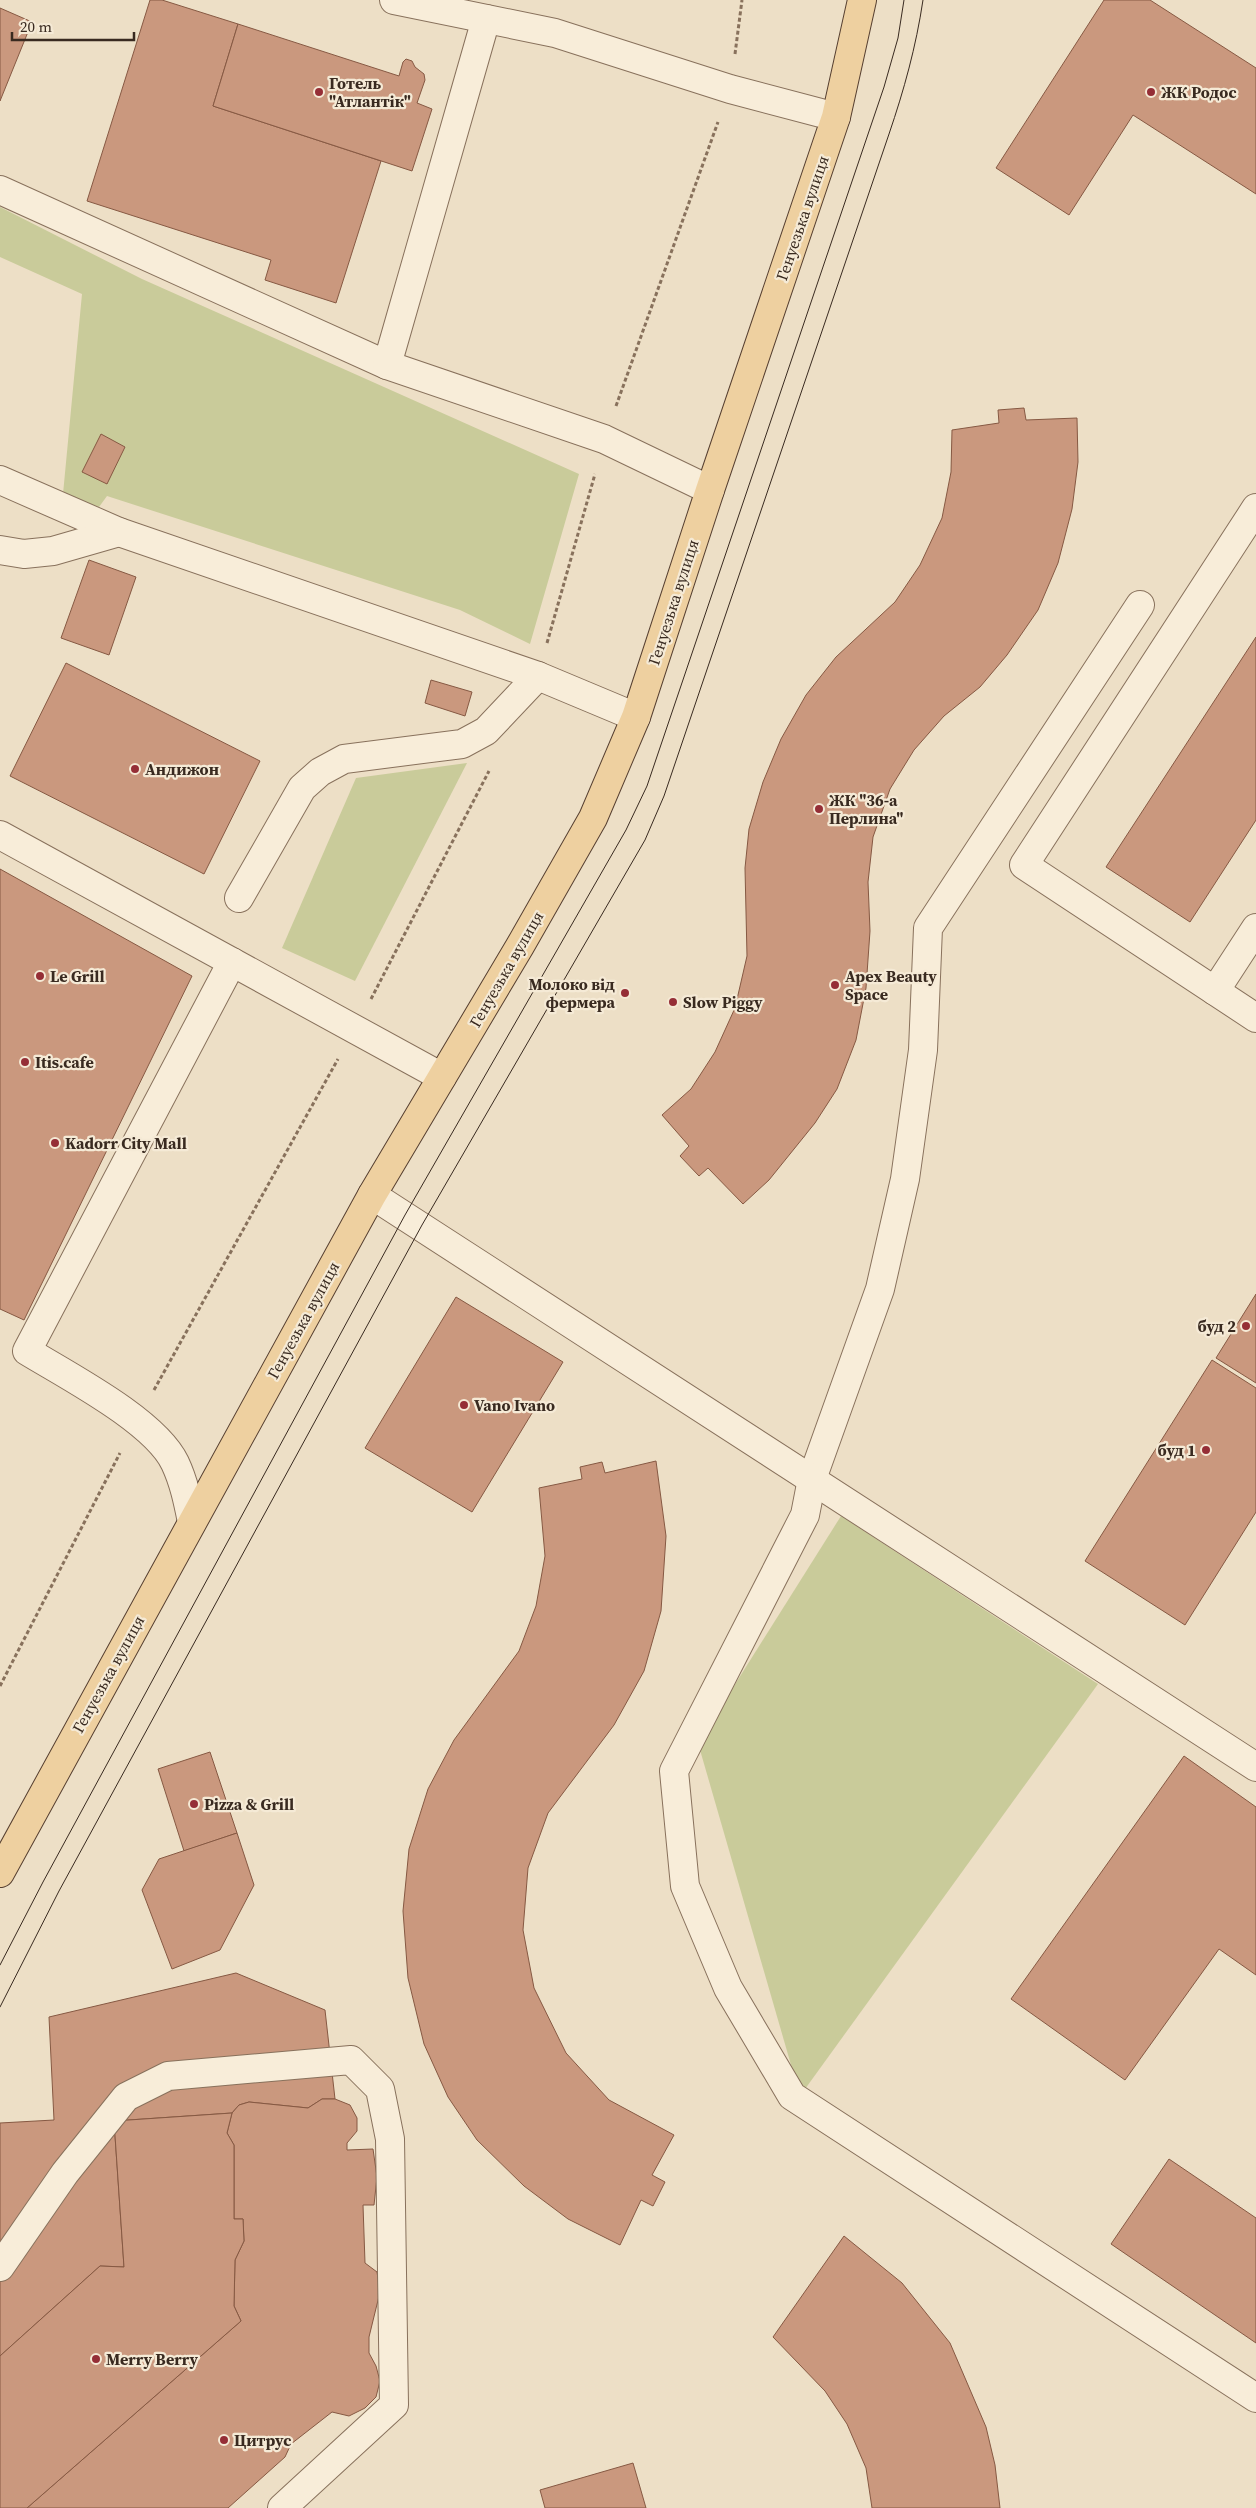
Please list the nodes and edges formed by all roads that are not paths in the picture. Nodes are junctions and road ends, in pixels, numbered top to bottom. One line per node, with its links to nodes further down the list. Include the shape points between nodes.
1 (394, 0): 3 (lane)
2 (862, 0): 4 (main road, Генуезька вулиця)
3 (486, 19): 4 (lane, via 555,33 730,89); 6 (lane)
4 (836, 117): 8 (main road, Генуезька вулиця)
5 (0, 190): 6 (lane)
6 (387, 365): 8 (lane, via 604,439)
7 (0, 480): 10 (lane)
8 (710, 490): 14 (main road, Генуезька вулиця)
9 (1256, 508): 19 (lane, via 1024,865)
10 (120, 532): 11 (lane, via 53,551 24,554); 13 (lane)
11 (0, 550)
12 (1140, 606): 23 (lane, via 928,928 923,1050 905,1179 880,1289)
13 (538, 676): 14 (lane); 16 (lane, via 486,730 462,744 344,759 320,772 302,788)
14 (636, 717): 21 (main road, Генуезька вулиця, via 593,818)
15 (0, 835): 18 (lane)
16 (239, 898)
17 (1256, 928): 19 (lane)
18 (232, 962): 21 (lane); 24 (lane, via 27,1351 137,1420 158,1438 175,1462 186,1490)
19 (1215, 991): 20 (lane)
20 (1256, 1018)
21 (442, 1077): 22 (main road, Генуезька вулиця)
22 (372, 1195): 23 (lane); 24 (main road, Генуезька вулиця)
23 (812, 1479): 25 (lane); 28 (lane, via 801,1524 674,1771 685,1886 728,1988 792,2096)
24 (192, 1522): 26 (main road, Генуезька вулиця)
25 (1256, 1767)
26 (4, 1856)
27 (0, 2267): 29 (lane, via 65,2173 126,2097 168,2076 351,2060 380,2088 390,2139 394,2405)
28 (1256, 2398)
29 (282, 2508)

